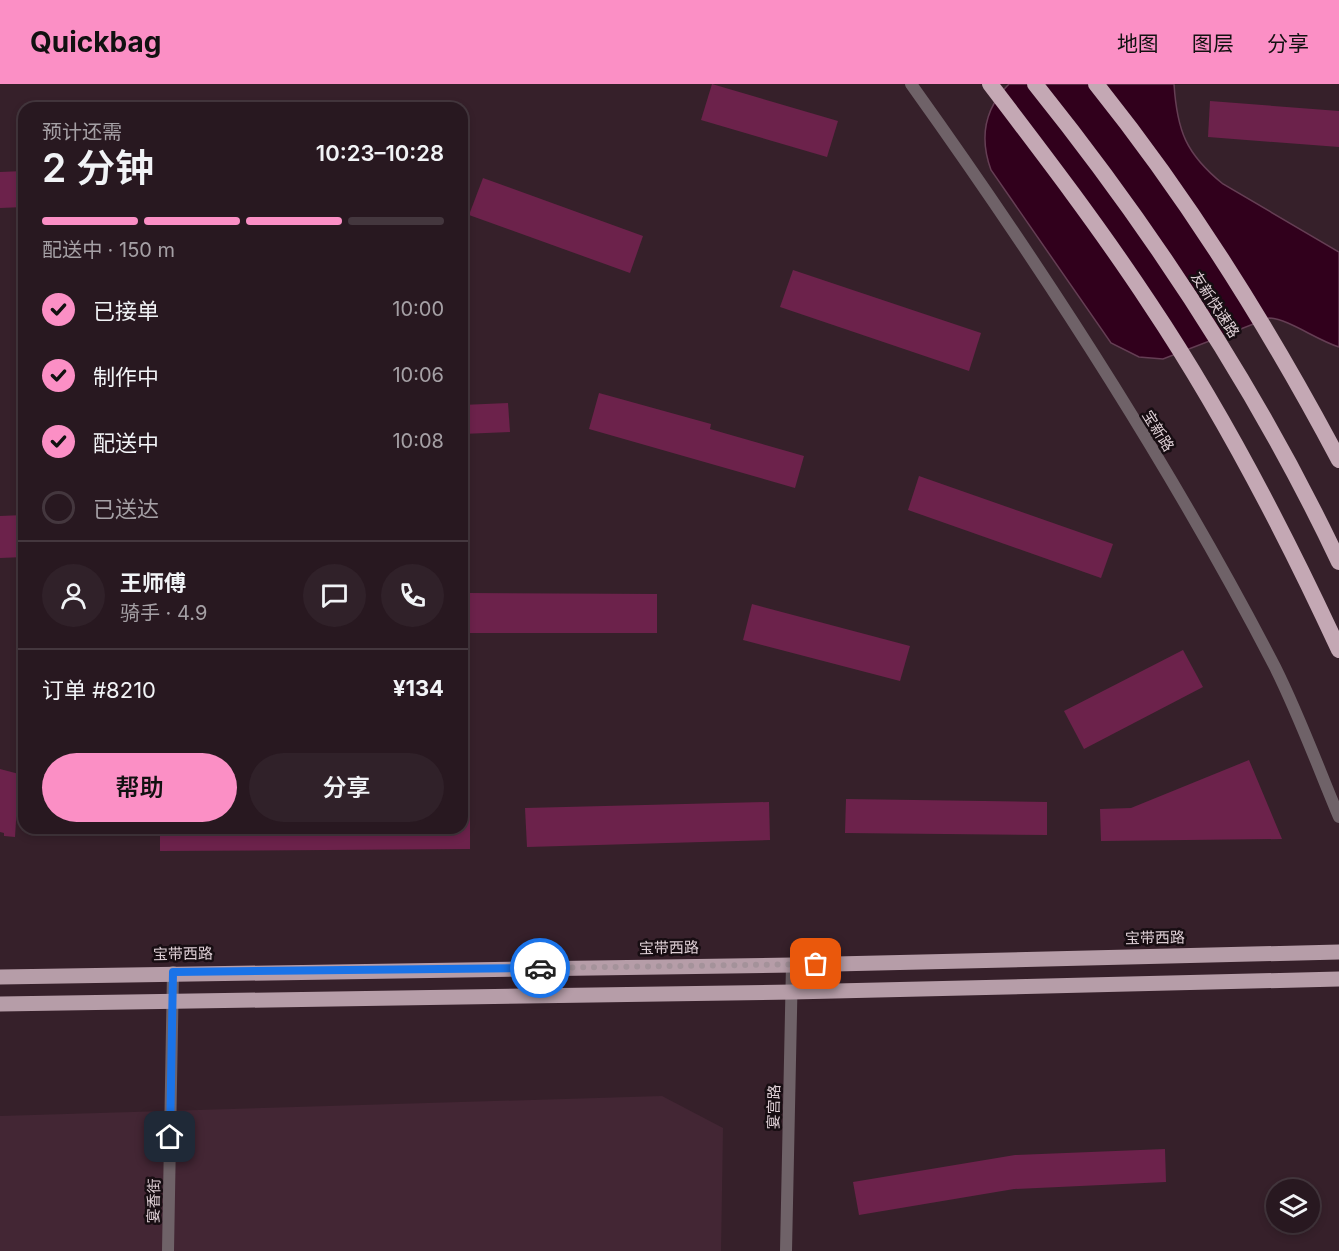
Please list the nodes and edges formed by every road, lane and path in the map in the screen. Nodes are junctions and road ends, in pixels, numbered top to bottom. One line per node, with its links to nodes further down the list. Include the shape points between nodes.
1 (911, 84): 8 (street, 宝新路, via 1072,321 1175,486 1276,669)
2 (990, 84): 7 (highway, via 1058,172 1152,306 1253,477)
3 (1035, 84): 6 (highway, 友新快速路, via 1107,175 1229,359)
4 (1096, 84): 5 (highway, 友新快速路, via 1142,142 1219,254 1264,324)
5 (1339, 460)
6 (1339, 562)
7 (1339, 650)
8 (1339, 817)
9 (1339, 952): 10 (main road, 宝带西路)
10 (792, 965): 11 (main road, 宝带西路); 14 (street, 宴宫路)
11 (173, 972): 12 (main road, 宝带西路); 15 (street, 宴香街)
12 (0, 976)
13 (1339, 979): 14 (main road)
14 (792, 992): 15 (main road); 18 (street, 宴宫路)
15 (173, 999): 16 (main road); 17 (street, 宴香街)
16 (0, 1004)
17 (168, 1251)
18 (786, 1251)

